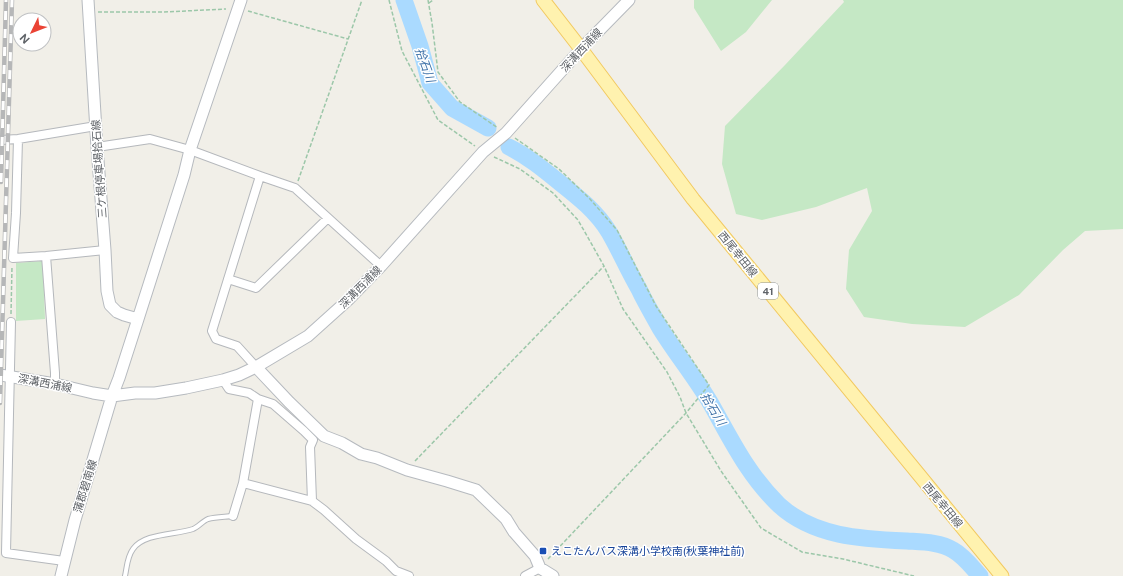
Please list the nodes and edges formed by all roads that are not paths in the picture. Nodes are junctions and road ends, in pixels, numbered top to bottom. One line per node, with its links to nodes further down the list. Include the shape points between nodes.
1 (88, 0): 6 (main road, 三ケ根停車場拾石線)
2 (543, 0): 5 (main road, 西尾幸田線 / 41)
3 (629, 0): 5 (main road, 深溝西浦線)
4 (240, 4): 10 (main road)
5 (581, 49): 15 (main road, 深溝西浦線, via 506,133 483,152); 37 (main road, 西尾幸田線 / 41, via 693,199)
6 (96, 126): 7 (street); 9 (main road, 三ケ根停車場拾石線)
7 (18, 139): 8 (street); 14 (street, via 12,258)
8 (0, 140)
9 (97, 147): 10 (street, via 150,139); 13 (main road, 三ケ根停車場拾石線)
10 (190, 150): 11 (street); 17 (main road)
11 (260, 176): 12 (street, via 295,188); 16 (street)
12 (328, 218): 15 (street); 16 (street, via 256,288)
13 (105, 250): 14 (street); 17 (main road, 三ケ根停車場拾石線, via 110,305 116,312)
14 (46, 256): 22 (street)
15 (381, 266): 19 (main road, 深溝西浦線, via 308,336)
16 (228, 279): 19 (street, via 212,331 216,339 237,346)
17 (138, 319): 23 (main road)
18 (11, 322): 20 (street)
19 (256, 367): 21 (main road, 深溝西浦線); 25 (main road)
20 (5, 376): 22 (main road, 深溝西浦線); 30 (street, via 6,553)
21 (223, 380): 23 (main road, 深溝西浦線, via 155,393); 24 (street, via 229,389 249,393)
22 (55, 384): 23 (main road, 深溝西浦線)
23 (112, 396): 30 (main road, 蒲郡碧南線)
24 (258, 399): 26 (street, via 273,404); 27 (street)
25 (324, 436): 26 (street); 31 (main road, via 361,454 476,490 506,519 535,556)
26 (313, 440): 28 (street, via 310,447)
27 (243, 483): 28 (street); 29 (street)
28 (312, 501): 34 (street, via 396,571)
29 (233, 516): 33 (lane, via 208,519 194,528 179,533 149,537 133,549)
30 (64, 561): 32 (main road, 蒲郡碧南線)
31 (540, 568): 35 (street); 36 (main road)
32 (61, 576)
33 (125, 576)
34 (410, 576)
35 (525, 576)
36 (553, 576)
37 (1002, 576)

